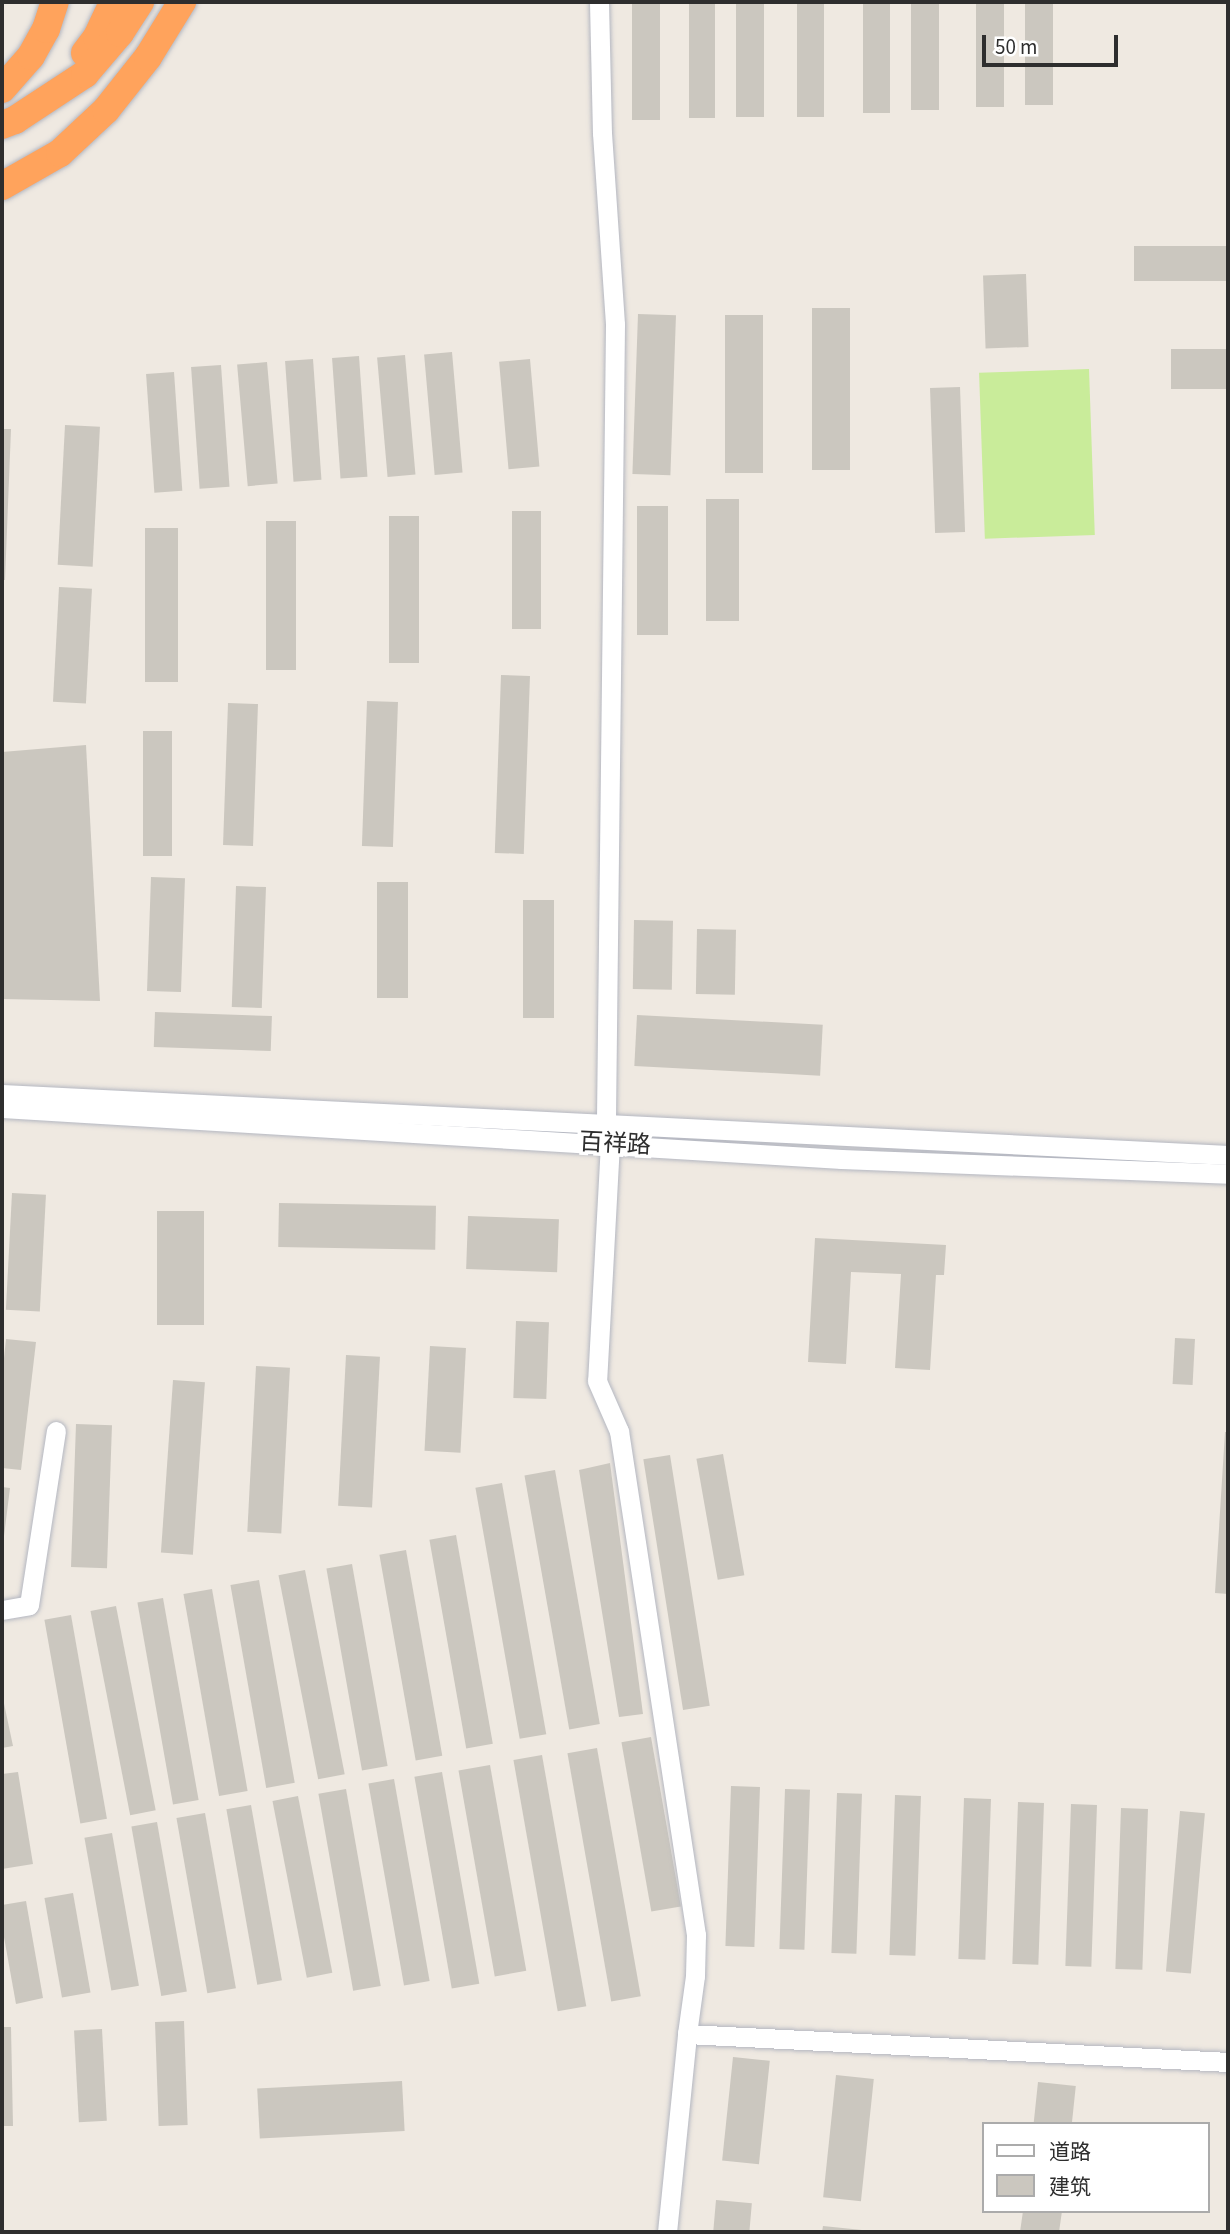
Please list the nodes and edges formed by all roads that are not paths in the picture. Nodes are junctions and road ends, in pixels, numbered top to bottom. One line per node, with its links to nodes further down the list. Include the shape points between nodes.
1 (55, 2): 6 (highway, via 31,56)
2 (113, 2): 8 (highway, via 97,37 50,99)
3 (140, 2): 7 (highway, via 85,74)
4 (181, 2): 9 (highway, via 148,57 106,110 60,153)
5 (600, 2): 12 (street, via 602,133 615,325)
6 (2, 89)
7 (2, 125)
8 (2, 135)
9 (2, 186)
10 (2, 1094): 12 (street, 百祥路)
11 (2, 1108): 13 (street, 百祥路)
12 (606, 1123): 13 (street); 14 (street, 百祥路)
13 (610, 1143): 15 (street, 百祥路, via 841,1159); 18 (street, via 597,1381 619,1431 696,1935)
14 (1228, 1155)
15 (1228, 1174)
16 (55, 1432): 17 (street, via 29,1605)
17 (2, 1610)
18 (687, 2034): 19 (street); 20 (street)
19 (1228, 2062)
20 (667, 2232)

